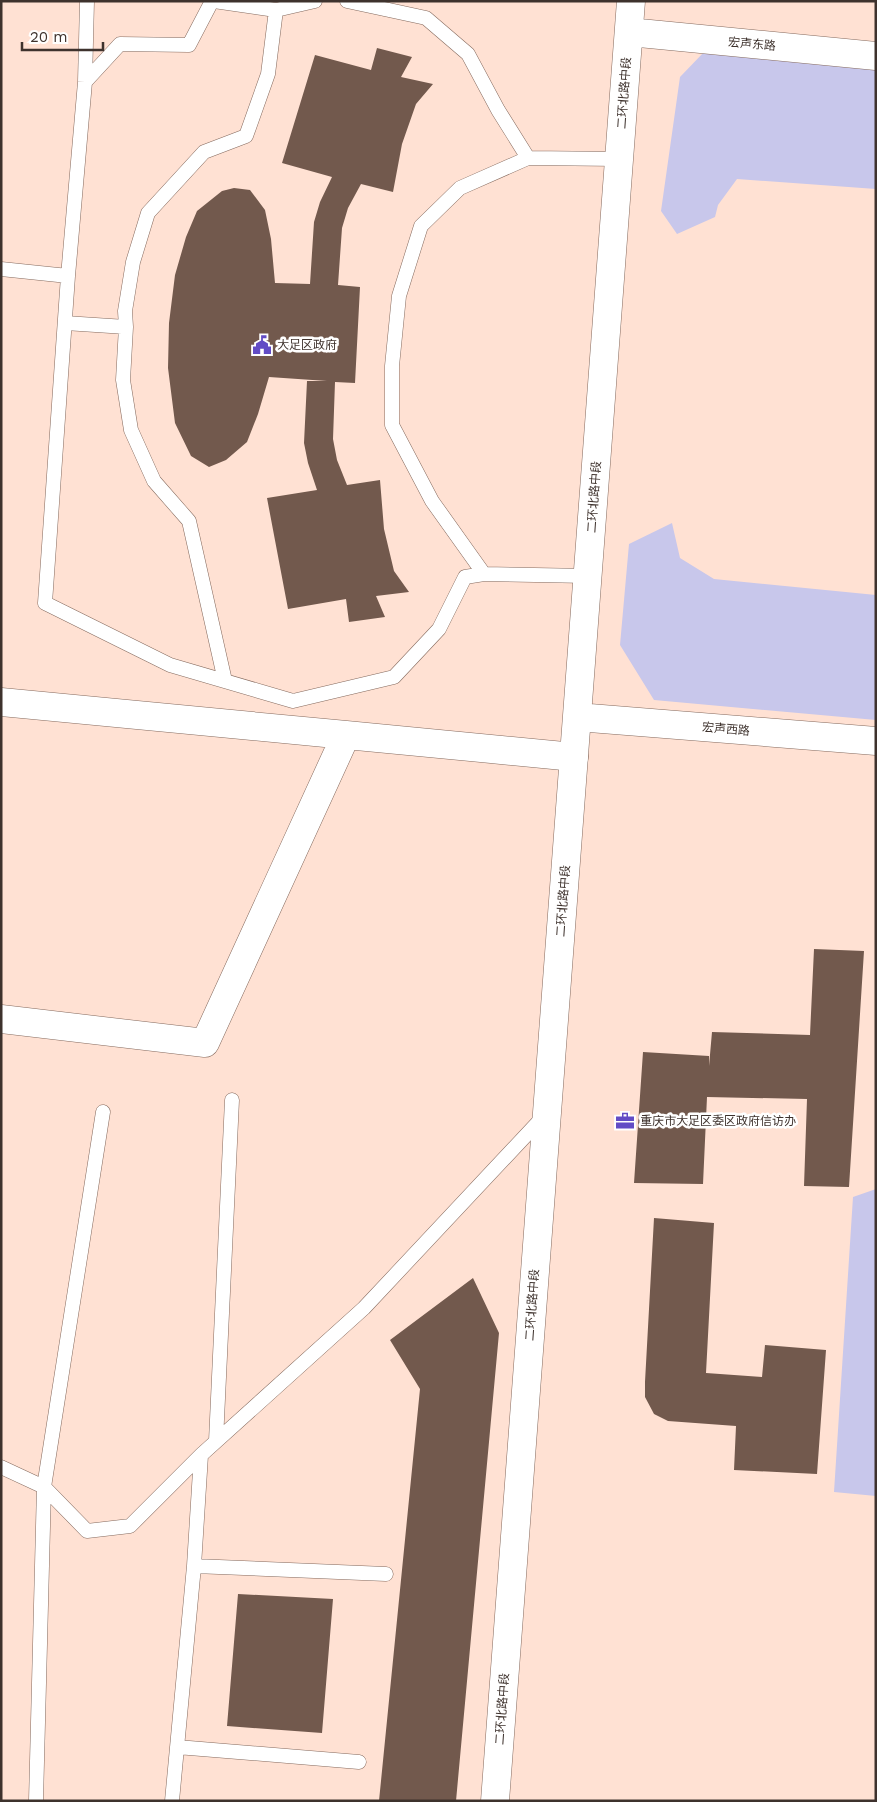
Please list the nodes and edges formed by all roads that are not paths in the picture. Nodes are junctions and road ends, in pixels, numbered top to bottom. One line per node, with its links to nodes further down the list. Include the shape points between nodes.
1 (87, 1): 9 (lane)
2 (213, 1): 6 (lane); 9 (lane, via 189,45 120,44)
3 (315, 1): 6 (lane)
4 (347, 1): 10 (lane, via 426,18 468,54)
5 (631, 1): 7 (main road, 二环北路中段)
6 (276, 10): 15 (lane, via 268,74 246,136 204,152 148,213 133,262)
7 (629, 32): 8 (main road, 宏声东路); 11 (main road, 二环北路中段)
8 (876, 56)
9 (85, 82): 13 (lane)
10 (528, 158): 11 (lane); 16 (lane, via 460,188 421,226 398,304 392,366 392,425 432,501)
11 (619, 160): 17 (main road, 二环北路中段)
12 (1, 269): 13 (lane)
13 (68, 276): 14 (lane)
14 (65, 323): 15 (lane); 18 (lane, via 45,603 170,665)
15 (126, 327): 18 (lane, via 123,380 131,430 154,482 189,521)
16 (484, 574): 17 (lane); 18 (lane, via 465,577 439,629 394,677 293,701)
17 (588, 576): 20 (main road, 二环北路中段)
18 (226, 681)
19 (1, 702): 21 (main road)
20 (577, 717): 22 (main road, 宏声西路); 23 (main road, 二环北路中段)
21 (346, 735): 23 (main road); 24 (main road, via 205,1043)
22 (876, 741)
23 (574, 757): 27 (main road, 二环北路中段)
24 (1, 1019)
25 (232, 1100): 28 (lane)
26 (102, 1112): 31 (lane)
27 (547, 1113): 28 (lane, via 364,1308); 38 (main road, 二环北路中段)
28 (216, 1441): 29 (lane)
29 (201, 1455): 31 (lane, via 130,1526 87,1531); 32 (lane)
30 (1, 1468): 31 (lane)
31 (44, 1487): 36 (lane)
32 (194, 1566): 33 (lane); 34 (lane)
33 (386, 1574)
34 (177, 1746): 35 (lane); 37 (lane)
35 (360, 1762)
36 (36, 1801)
37 (172, 1801)
38 (494, 1801)

